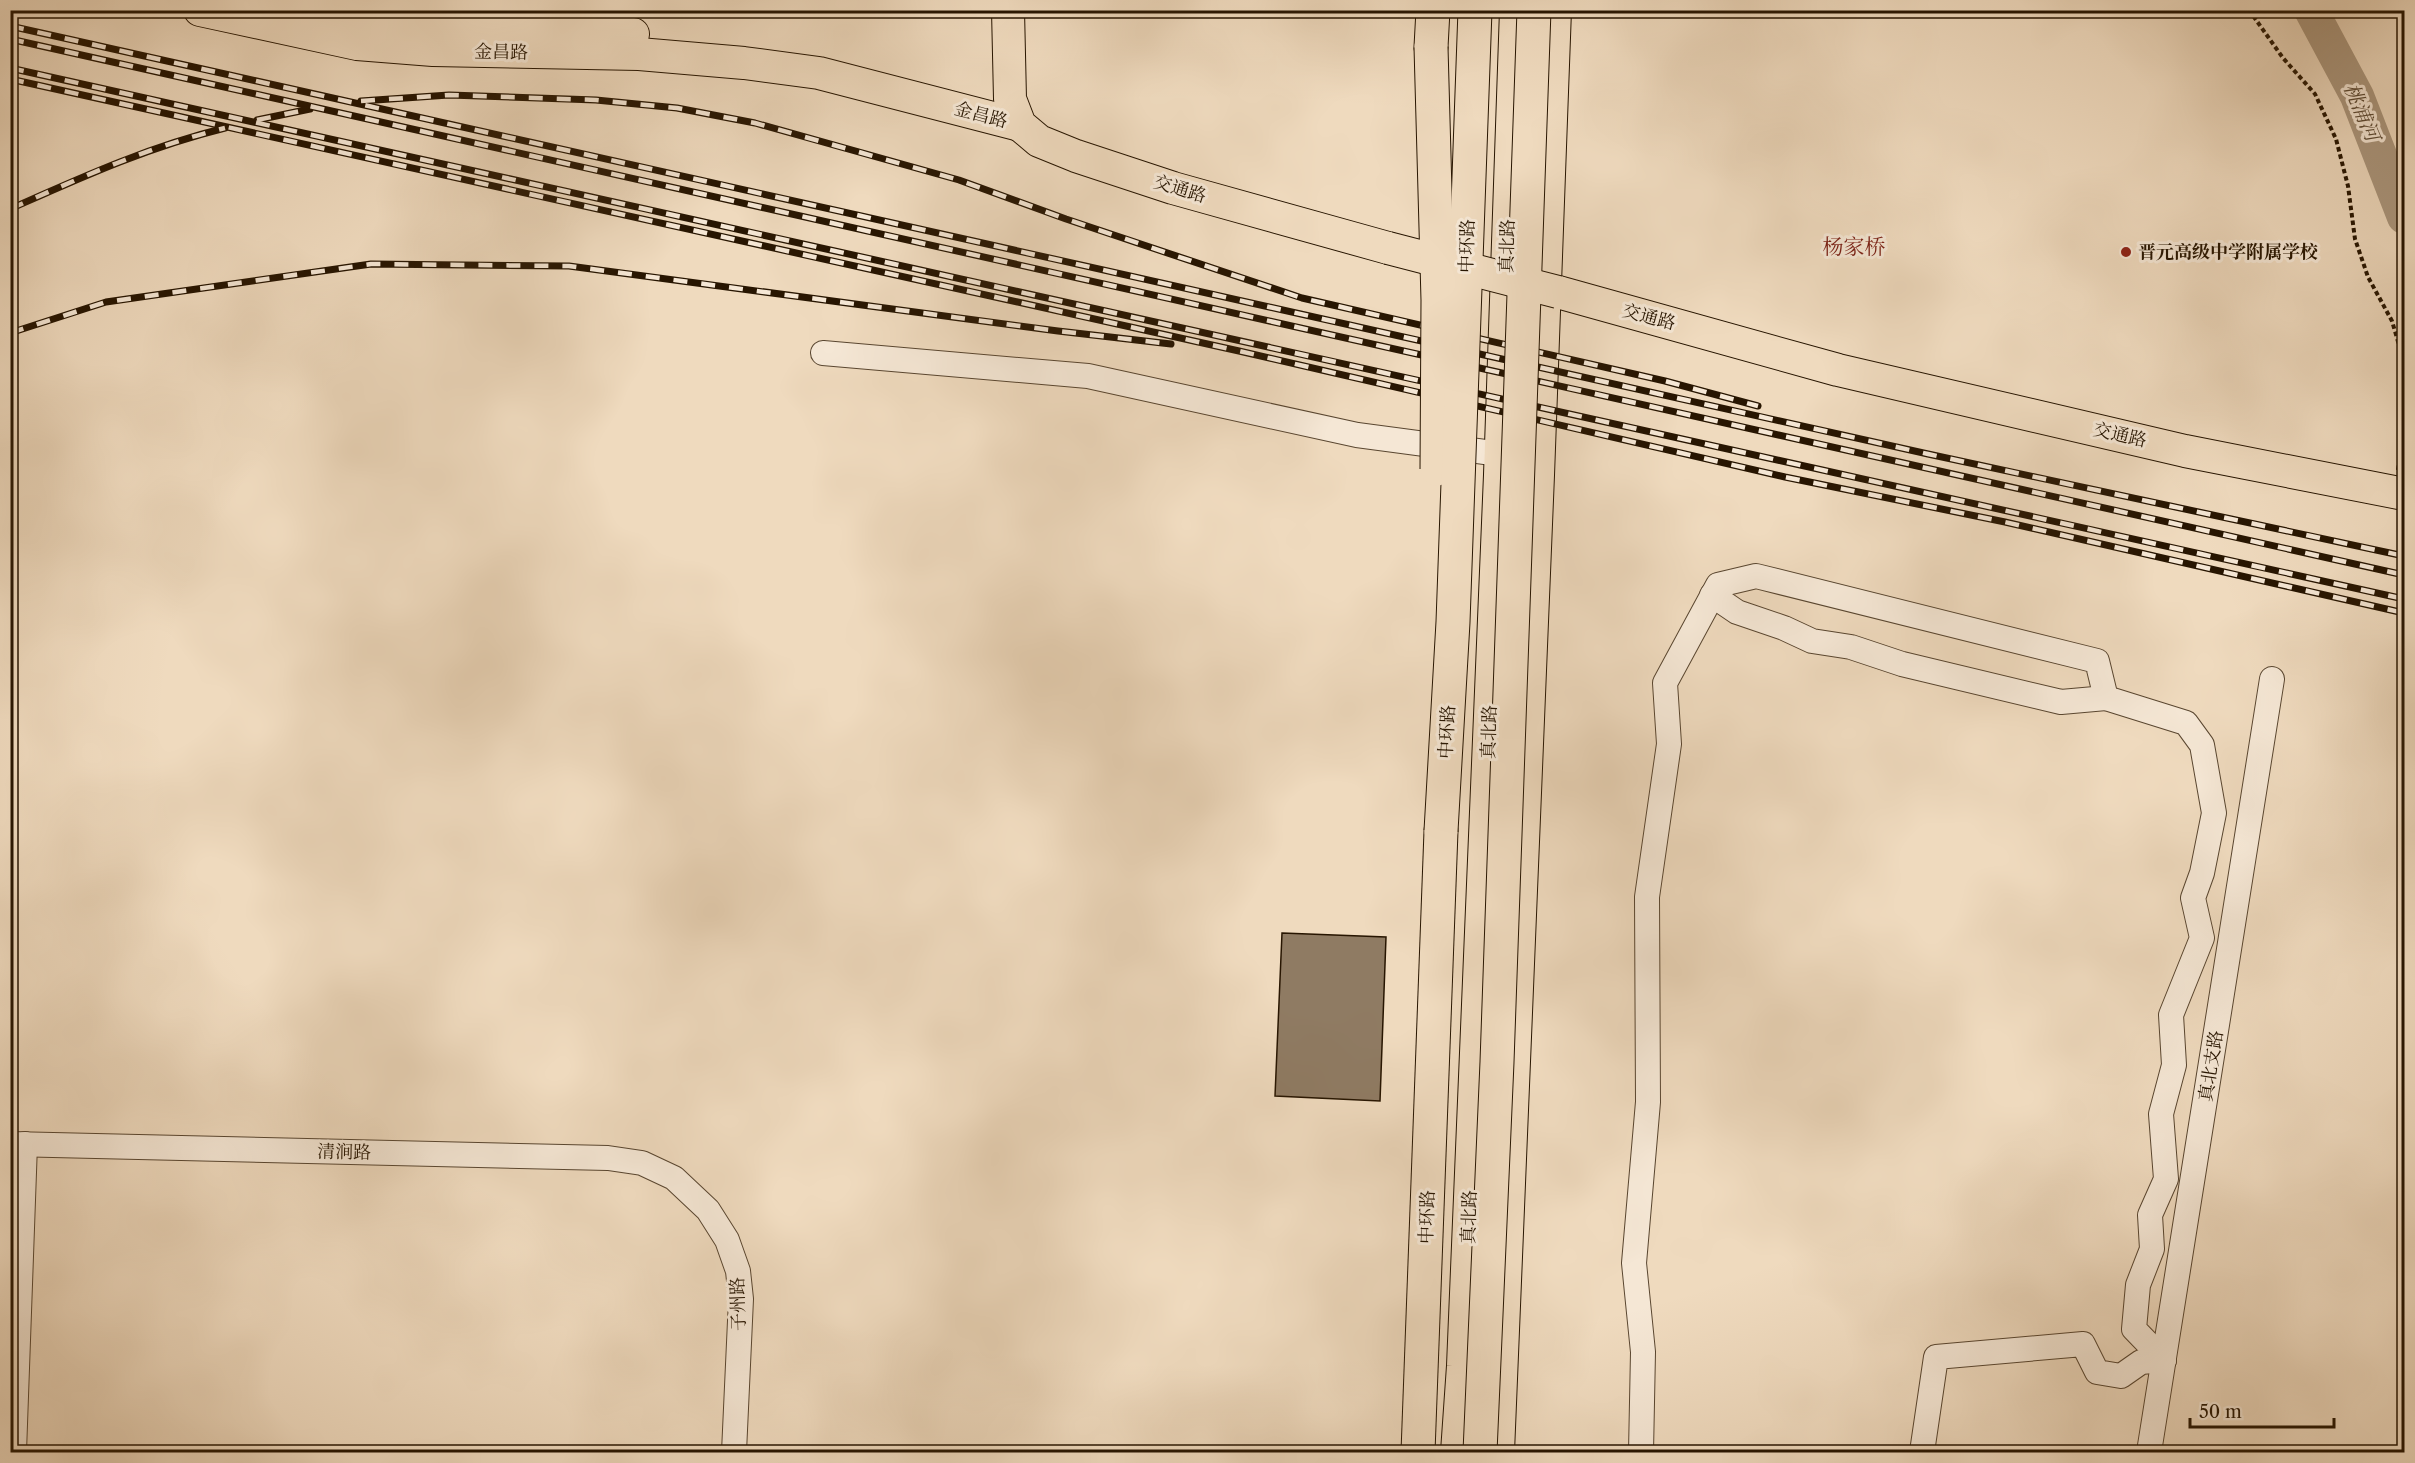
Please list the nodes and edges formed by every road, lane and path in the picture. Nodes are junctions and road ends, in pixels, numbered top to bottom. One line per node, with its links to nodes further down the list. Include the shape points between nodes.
1 (200, 10): 10 (main road, 金昌路, via 357,44 433,50 639,54 819,73)
2 (287, 10): 10 (main road, 金昌路, via 337,21 547,28 740,41 825,56 957,88)
3 (1008, 10): 10 (main road, via 1010,99)
4 (1433, 10): 19 (highway, bridge)
5 (1475, 10): 19 (highway, 中环路, bridge, via 1453,622)
6 (1516, 10): 14 (main road, 真北路)
7 (1534, 10): 27 (highway, bridge)
8 (1555, 10): 28 (main road)
9 (2249, 10): 12 (path, via 2315,94 2336,139 2348,186 2355,239 2368,277 2392,321)
10 (1020, 125): 15 (main road, 交通路, bridge, via 1039,141 1173,188 1838,370 2185,451)
11 (823, 353): 14 (street, via 1088,376 1358,435)
12 (2404, 362)
13 (2404, 429): 15 (path)
14 (1500, 454): 26 (main road, 真北路)
15 (2400, 493)
16 (1712, 595): 18 (street, via 1737,612 1812,641 1851,647 1902,664 2061,702); 18 (street, via 1718,585 1756,576 2097,661); 29 (street, via 1665,683 1669,744 1647,897 1648,1102 1634,1263 1642,1352)
17 (2272, 679): 22 (street, 真北支路)
18 (2106, 698): 22 (street, via 2186,723 2202,745 2214,813 2193,898 2202,938 2171,1015 2174,1065 2161,1114 2166,1179 2150,1215 2152,1249 2138,1285 2134,1329)
19 (1441, 831): 25 (highway, 中环路)
20 (18, 1144): 21 (street, 清涧路, via 608,1158 642,1163); 23 (street)
21 (674, 1178): 24 (street, 子州路, via 708,1210 727,1240 738,1271 741,1299)
22 (2164, 1360): 30 (street, via 2141,1362 2121,1376 2097,1372 2083,1344 1936,1357); 31 (street, 真北支路)
23 (14, 1452)
24 (734, 1452)
25 (1418, 1452)
26 (1457, 1452)
27 (1480, 1452)
28 (1498, 1452)
29 (1641, 1452)
30 (1922, 1452)
31 (2149, 1452)

